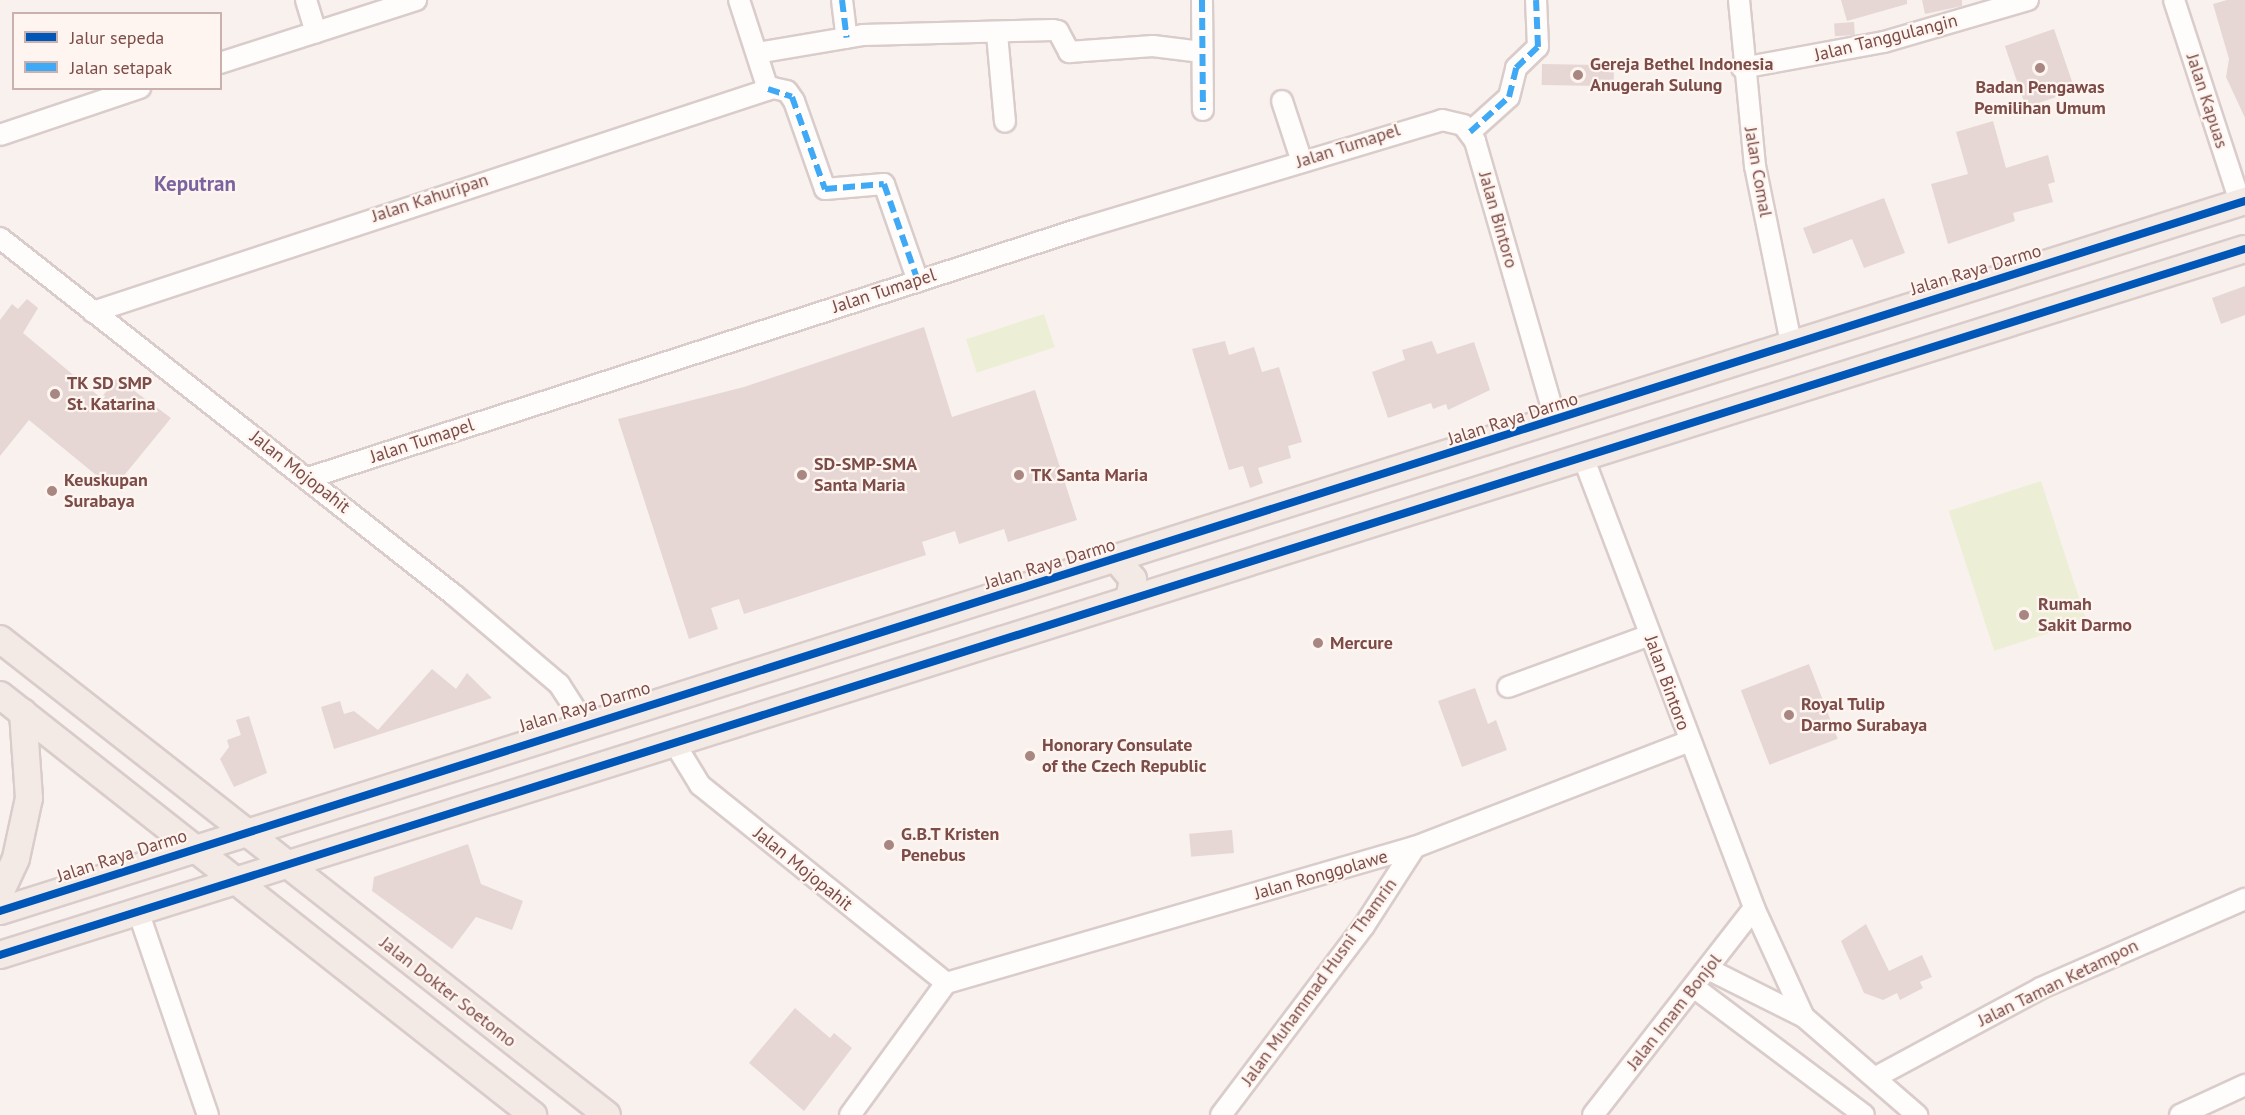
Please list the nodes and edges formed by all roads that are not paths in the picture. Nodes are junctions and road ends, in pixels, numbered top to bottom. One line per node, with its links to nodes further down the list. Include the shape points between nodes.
1 (306, 0): 10 (street)
2 (416, 0): 10 (street)
3 (739, 0): 14 (street)
4 (842, 0): 12 (street)
5 (1202, 0): 13 (street)
6 (1536, 0): 22 (street, via 1538,47 1516,68 1509,97)
7 (1739, 0): 16 (street, Jalan Comal)
8 (2028, 0): 16 (street, Jalan Tanggulangin, via 1884,42)
9 (2174, 0): 25 (street, Jalan Kapuas)
10 (316, 32): 15 (street)
11 (996, 34): 12 (street, via 939,31); 13 (street, via 1058,31 1069,52 1153,46); 21 (street)
12 (847, 38): 14 (street)
13 (1202, 52): 20 (street)
14 (757, 53): 17 (street)
15 (222, 62)
16 (1742, 68): 30 (street, Jalan Comal, via 1755,166)
17 (768, 89): 28 (street, via 792,97 825,189 884,184); 29 (street, Jalan Kahuripan)
18 (134, 90): 23 (street)
19 (1282, 101): 24 (street)
20 (1203, 111)
21 (1005, 122)
22 (1466, 129): 24 (street, Jalan Tumapel, via 1421,122); 31 (street, Jalan Bintoro)
23 (0, 135)
24 (1302, 162): 28 (street, Jalan Tumapel)
25 (2242, 202): 30 (main road, Jalan Raya Darmo)
26 (0, 238): 29 (street, Jalan Mojopahit)
27 (2245, 249): 32 (main road)
28 (918, 281): 33 (street, Jalan Tumapel)
29 (93, 312): 33 (street, Jalan Mojopahit)
30 (1791, 343): 31 (main road, Jalan Raya Darmo)
31 (1556, 422): 34 (main road, Jalan Raya Darmo)
32 (1582, 457): 36 (main road); 38 (street, Jalan Bintoro)
33 (308, 478): 43 (street, Jalan Mojopahit, via 560,684)
34 (1163, 546): 35 (main road, Jalan Raya Darmo); 36 (main road, via 1153,559 1156,574)
35 (1116, 559): 37 (main road, via 1133,579); 43 (main road, Jalan Raya Darmo)
36 (1180, 586): 37 (main road)
37 (1129, 600): 45 (main road)
38 (1650, 635): 40 (street); 44 (street, Jalan Bintoro)
39 (0, 639): 46 (main road, Jalan Dokter Soetomo)
40 (1508, 687)
41 (0, 695): 42 (main road)
42 (23, 712): 47 (main road); 51 (main road, via 28,798 16,858)
43 (584, 723): 46 (main road, Jalan Raya Darmo)
44 (1689, 741): 48 (street, Jalan Ronggolawe); 53 (street, Jalan Bintoro)
45 (675, 744): 49 (main road); 58 (street, Jalan Mojopahit, via 700,785)
46 (246, 831): 47 (main road, Jalan Raya Darmo); 49 (main road, Jalan Dokter Soetomo)
47 (199, 847): 50 (main road); 54 (main road, Jalan Raya Darmo)
48 (1415, 847): 58 (street, Jalan Ronggolawe); 67 (street, Jalan Muhammad Husni Thamrin, via 1364,926)
49 (290, 867): 50 (main road); 65 (main road, Jalan Dokter Soetomo)
50 (242, 881): 55 (main road); 64 (main road)
51 (0, 893)
52 (2245, 899): 61 (street, Jalan Taman Ketampon, via 2041,988)
53 (1754, 908): 57 (street, Jalan Imam Bonjol); 60 (street, Jalan Bintoro)
54 (0, 911)
55 (138, 911): 56 (main road); 63 (street)
56 (0, 955)
57 (1708, 969): 59 (street, Jalan Imam Bonjol); 60 (street)
58 (946, 983): 66 (street)
59 (1695, 988): 68 (street, Jalan Imam Bonjol); 69 (street)
60 (1804, 1017): 61 (street)
61 (1876, 1077): 70 (street)
62 (2245, 1085): 71 (street)
63 (208, 1115)
64 (533, 1115)
65 (607, 1115)
66 (850, 1115)
67 (1221, 1115)
68 (1593, 1115)
69 (1864, 1115)
70 (1917, 1115)
71 (2182, 1115)

